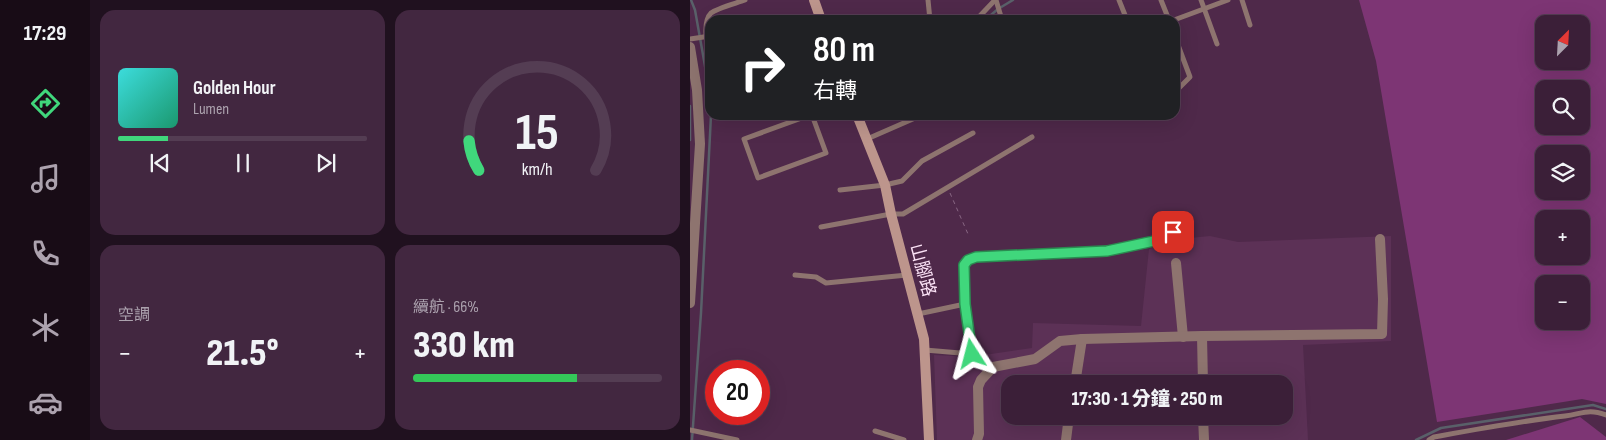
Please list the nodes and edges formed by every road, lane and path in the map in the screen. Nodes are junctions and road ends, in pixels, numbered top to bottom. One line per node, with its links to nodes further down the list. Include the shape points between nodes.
1 (745, 0): 11 (lane)
2 (814, 0): 12 (main road)
3 (928, 0): 13 (lane)
4 (996, 0): 14 (lane); 15 (lane)
5 (1119, 0): 16 (lane)
6 (1161, 0): 17 (lane)
7 (1201, 0): 10 (lane)
8 (1228, 0): 10 (lane)
9 (1242, 0): 19 (lane)
10 (1204, 8): 18 (lane); 22 (lane)
11 (710, 15)
12 (819, 15)
13 (930, 15)
14 (981, 15)
15 (1000, 15)
16 (1125, 15)
17 (1167, 15)
18 (1180, 18)
19 (1250, 25)
20 (705, 37): 21 (lane)
21 (690, 40)
22 (1217, 44)
23 (690, 47): 44 (street, via 697,90 700,144)
24 (1180, 50): 25 (lane, via 1190,77)
25 (1180, 87)
26 (797, 120): 27 (lane, via 744,139 758,178 826,153)
27 (813, 120)
28 (860, 120): 32 (main road, 山腳路)
29 (911, 120): 32 (lane)
30 (972, 133): 33 (lane, via 922,161 902,181)
31 (1032, 137): 34 (lane)
32 (866, 140): 33 (main road, 山腳路)
33 (885, 185): 35 (lane); 36 (main road, 山腳路)
34 (947, 188): 36 (lane, via 903,214); 39 (path)
35 (840, 190)
36 (891, 214): 37 (lane); 43 (main road, 山腳路)
37 (821, 227)
38 (1173, 232): 45 (lane, via 1154,241 1107,251 976,257 964,265)
39 (968, 234)
40 (1380, 239): 47 (street, via 1382,334)
41 (1176, 263): 48 (street)
42 (795, 275): 43 (lane, via 816,277 826,283)
43 (907, 275): 46 (main road, 山腳路)
44 (690, 303)
45 (965, 304): 46 (lane); 50 (lane, via 972,354)
46 (918, 314): 50 (main road, 山腳路)
47 (1202, 336): 48 (street); 52 (street)
48 (1183, 337): 49 (street)
49 (1082, 339): 51 (street); 61 (street, via 1060,342 1035,359 993,367 980,380 978,387)
50 (925, 350): 60 (main road, 山腳路)
51 (1076, 375)
52 (1203, 375)
53 (1606, 415): 64 (lane, via 1588,411 1518,421)
54 (1068, 425): 62 (street)
55 (1203, 425): 63 (street)
56 (690, 430): 58 (lane)
57 (875, 431): 59 (lane)
58 (736, 440)
59 (904, 440)
60 (929, 440)
61 (977, 440)
62 (1066, 440)
63 (1204, 440)
64 (1428, 440)

